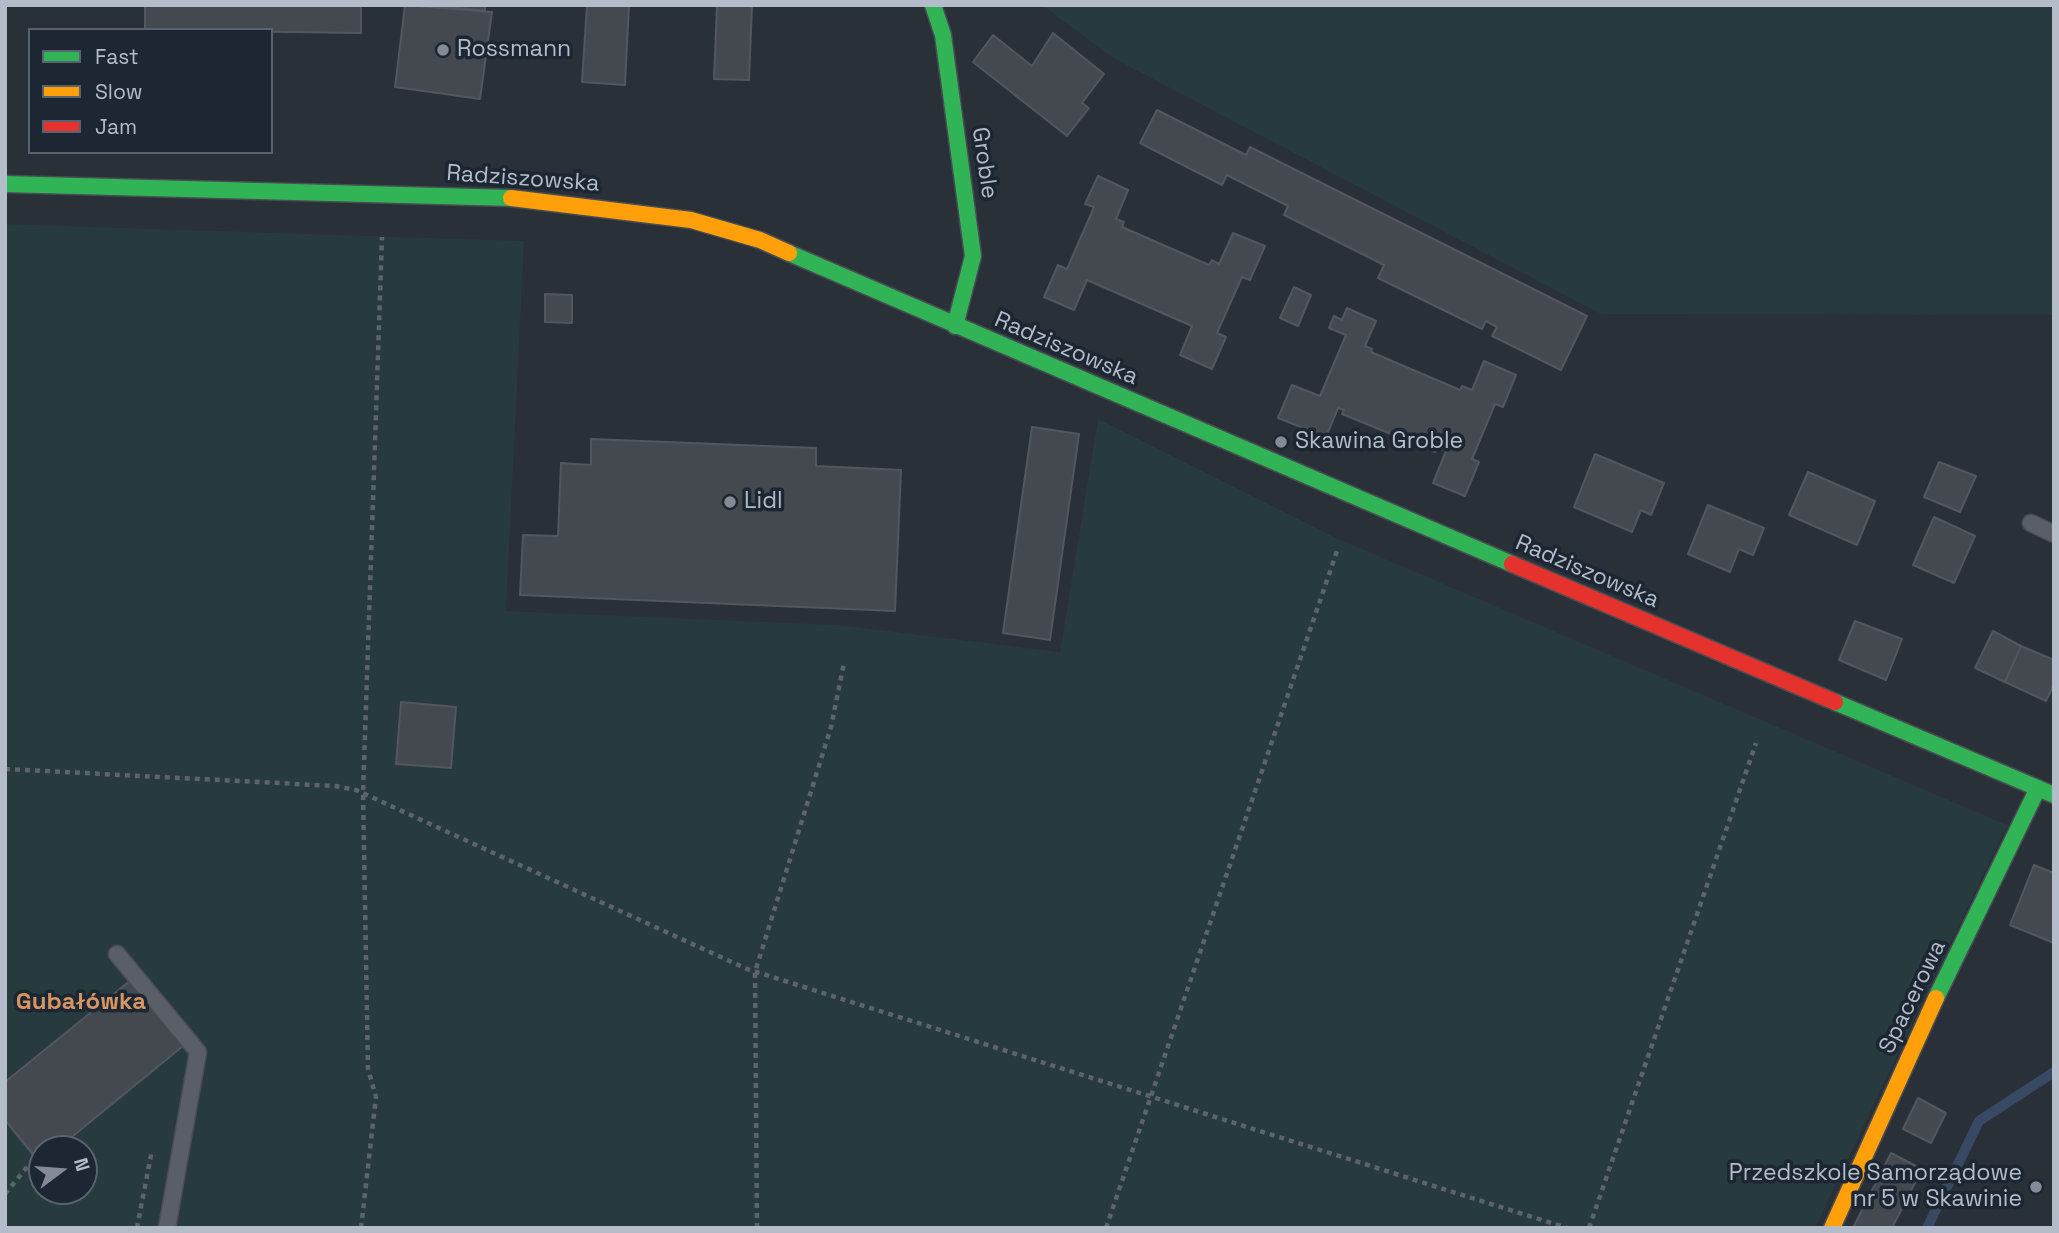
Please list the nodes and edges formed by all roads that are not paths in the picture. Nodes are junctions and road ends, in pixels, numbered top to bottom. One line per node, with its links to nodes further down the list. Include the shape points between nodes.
1 (933, 5): 3 (street, Groble, via 943,35 973,256)
2 (5, 184): 3 (street, Radziszowska, via 488,196 618,209 691,220 760,240)
3 (955, 326): 6 (street, Radziszowska)
4 (2031, 523): 5 (lane)
5 (2054, 534)
6 (2038, 788): 7 (street, Radziszowska); 10 (street, Spacerowa)
7 (2054, 795)
8 (117, 954): 9 (lane, via 198,1052)
9 (167, 1228)
10 (1832, 1228)

